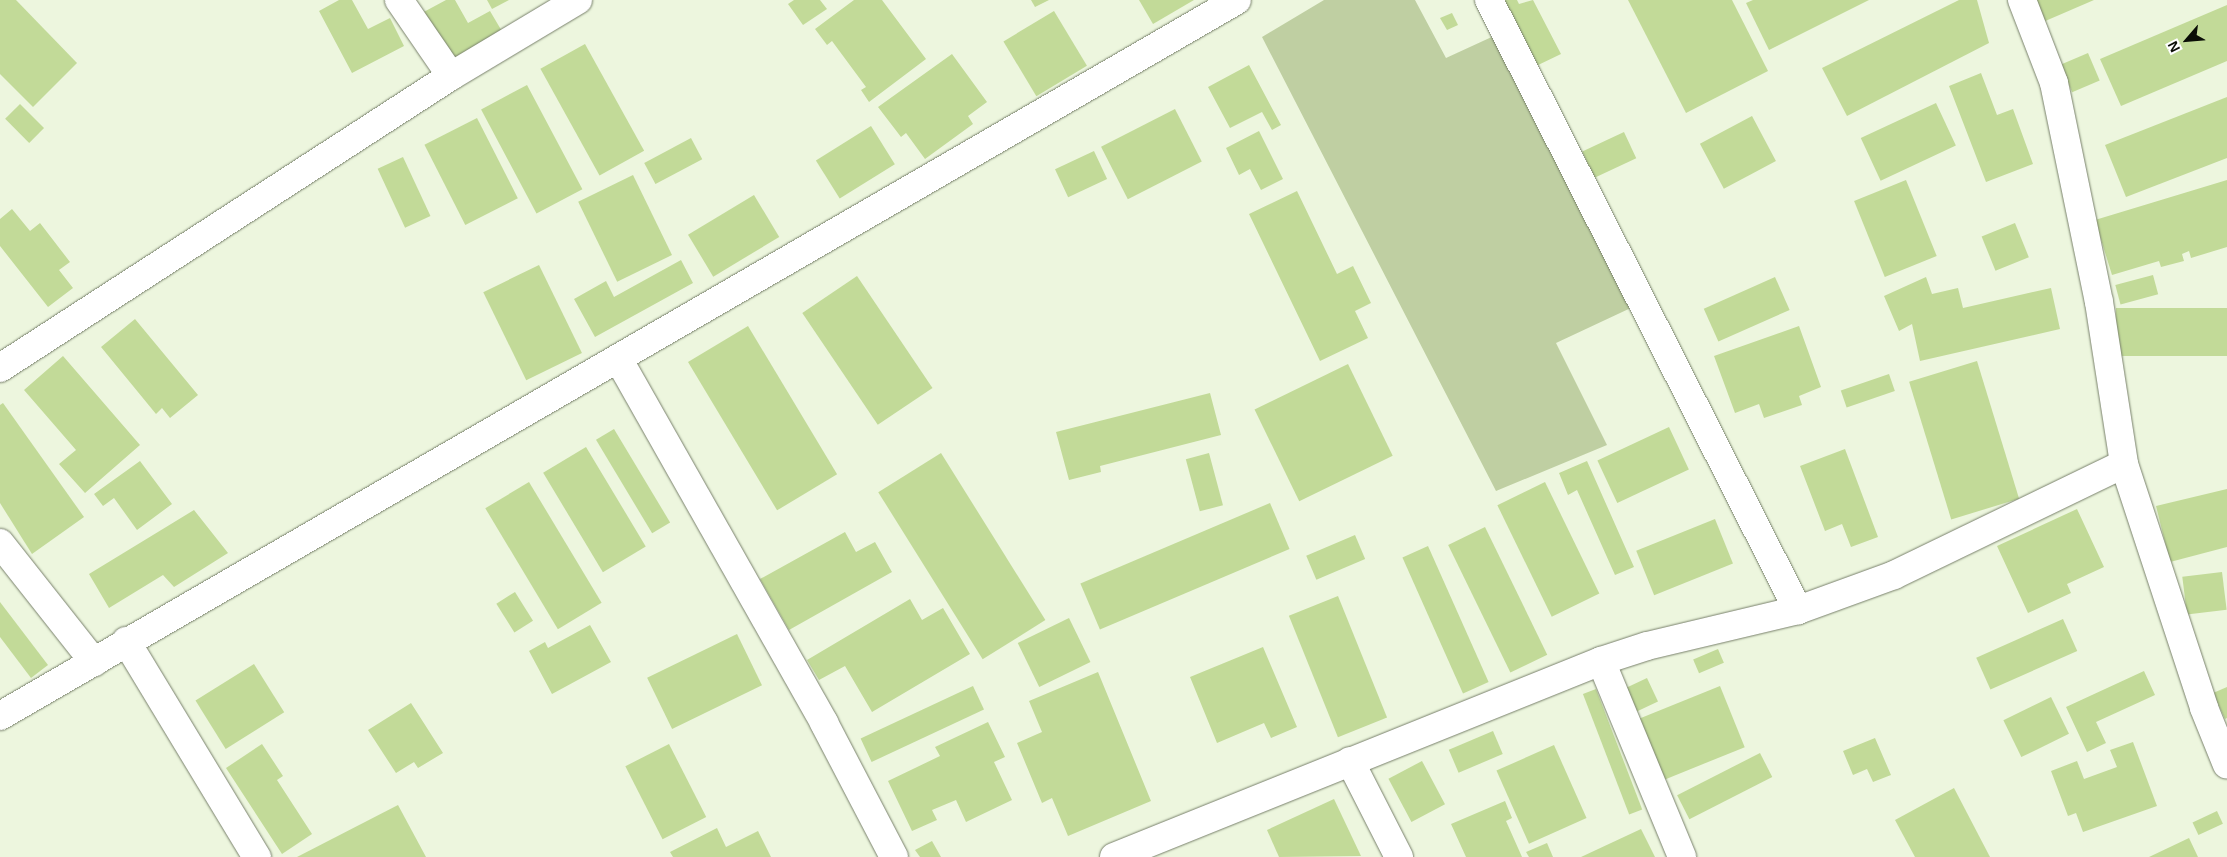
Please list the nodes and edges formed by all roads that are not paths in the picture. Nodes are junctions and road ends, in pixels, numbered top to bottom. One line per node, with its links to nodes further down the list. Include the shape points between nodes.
1 (400, 0): 6 (street)
2 (578, 0): 6 (street)
3 (1237, 0): 7 (street)
4 (1489, 0): 11 (street)
5 (2022, 0): 9 (street, via 2054,83 2099,302)
6 (451, 76): 8 (street)
7 (619, 360): 12 (street); 19 (street, via 824,723)
8 (0, 368)
9 (2124, 464): 11 (street, via 1894,575); 17 (street, via 2204,708)
10 (0, 543): 14 (street)
11 (1798, 610): 13 (street, via 1648,646)
12 (126, 641): 14 (street); 18 (street)
13 (1601, 661): 16 (street); 22 (street)
14 (94, 662): 15 (street)
15 (0, 716)
16 (1350, 761): 20 (street); 21 (street)
17 (2227, 765)
18 (257, 857)
19 (894, 857)
20 (1114, 857)
21 (1399, 857)
22 (1682, 857)

